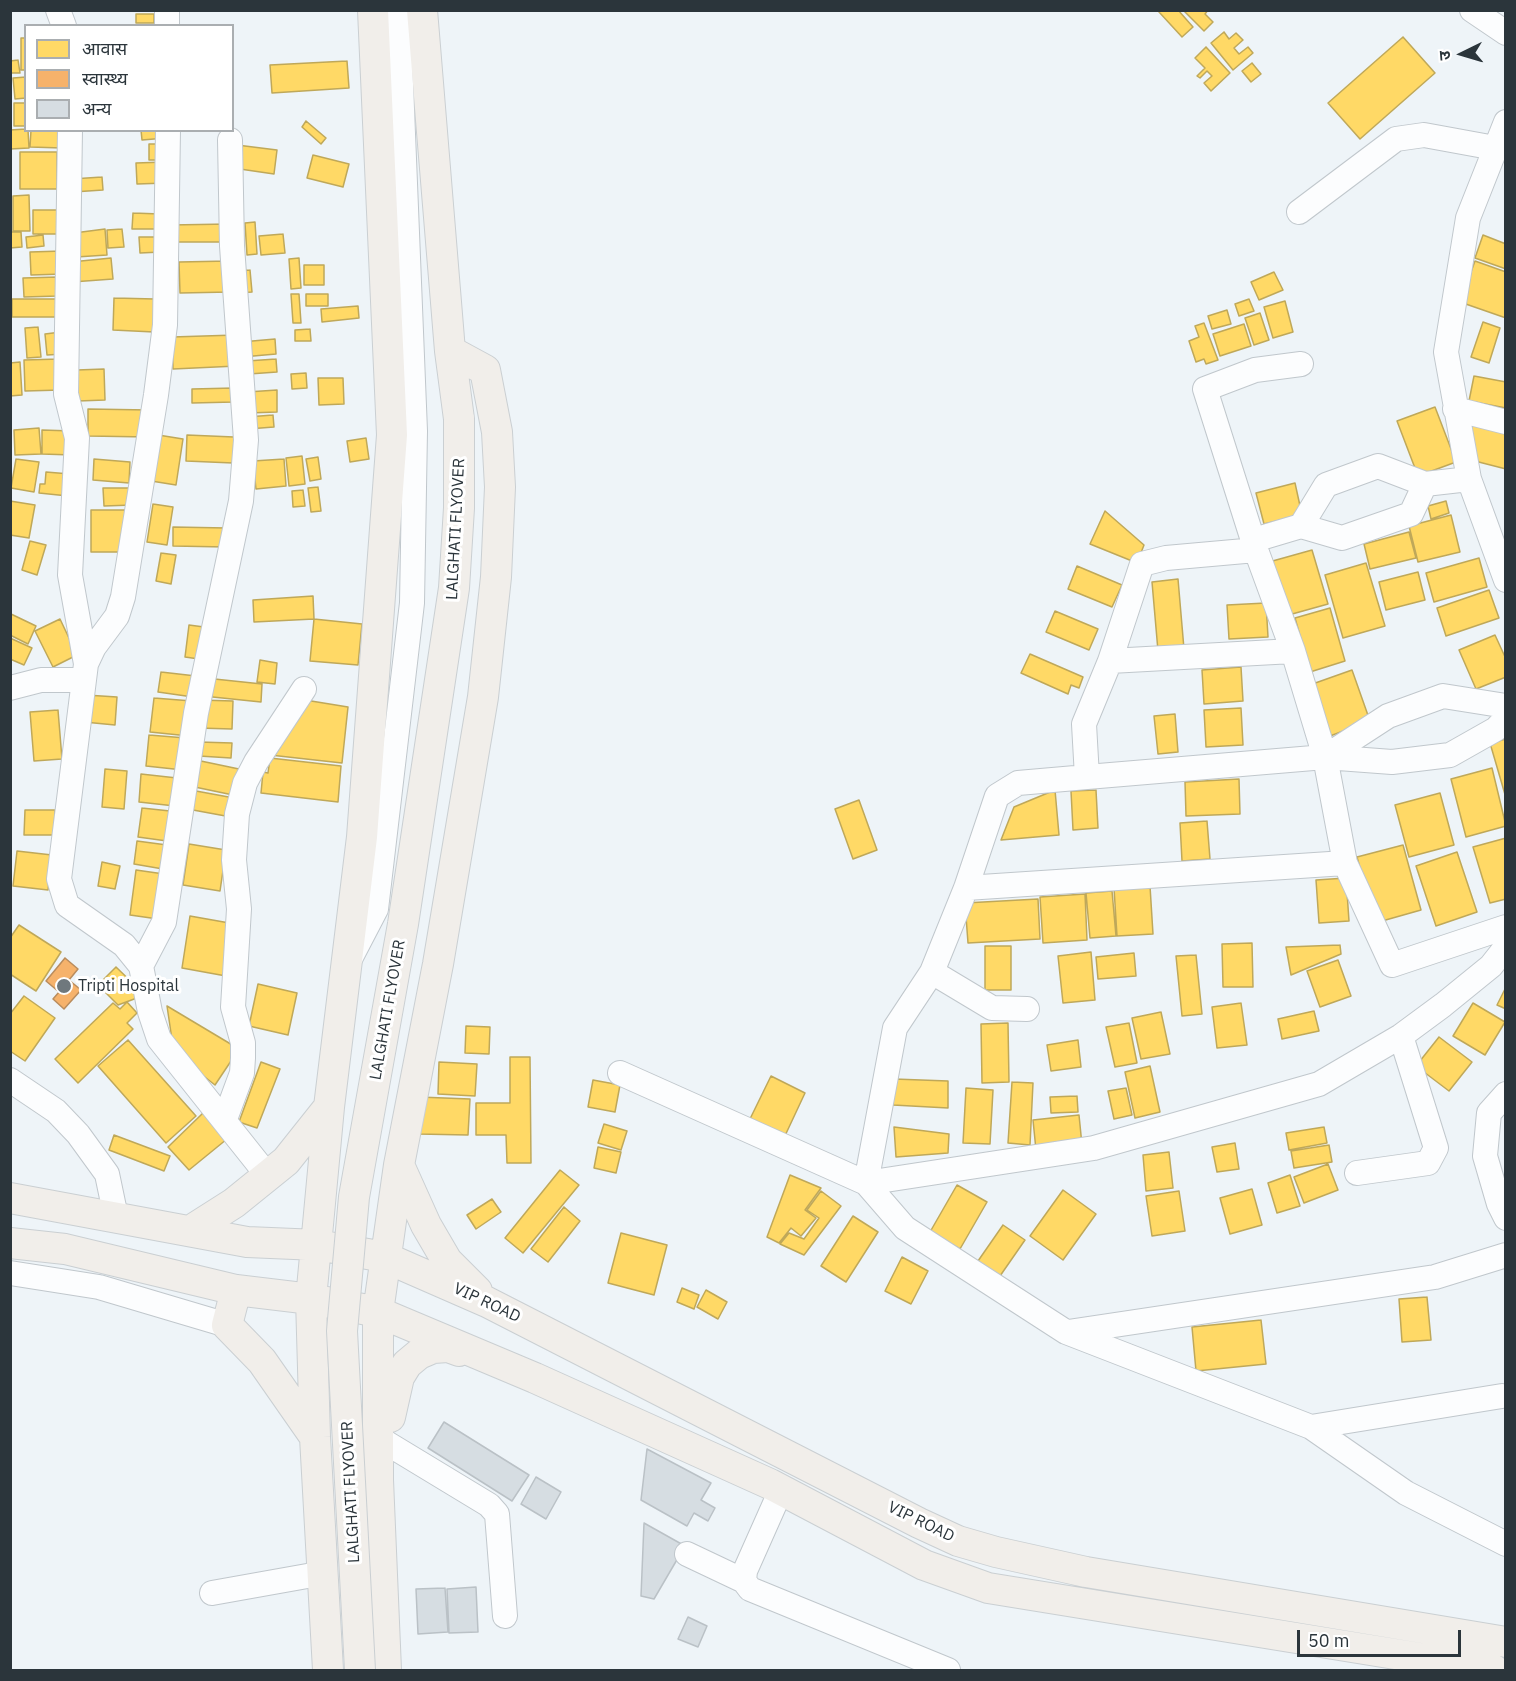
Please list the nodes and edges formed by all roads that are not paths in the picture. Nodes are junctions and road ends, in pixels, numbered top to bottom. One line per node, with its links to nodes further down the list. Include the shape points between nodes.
1 (373, 10): 34 (main road, via 392,435 362,837)
2 (398, 10): 34 (street, via 416,431 412,603 376,909)
3 (422, 10): 12 (main road, LALGHATI FLYOVER)
4 (1472, 10): 5 (street)
5 (1506, 33)
6 (1506, 122): 10 (street)
7 (70, 132): 23 (street, via 66,394 77,438 70,575)
8 (168, 132): 23 (street, via 165,325 156,395 123,597 117,616 93,647)
9 (230, 140): 35 (street, via 232,246 246,440 241,501 196,713 164,922)
10 (1495, 148): 11 (street, via 1424,135 1396,139); 14 (street, via 1468,218 1446,352)
11 (1299, 212)
12 (450, 351): 44 (main road, via 485,370 497,432 500,487 496,577 483,697); 78 (main road, LALGHATI FLYOVER, bridge, via 459,419 454,588 403,924 354,1197 342,1331)
13 (1301, 364): 19 (street, via 1255,370 1205,389)
14 (1455, 409): 15 (street); 16 (street)
15 (1506, 422)
16 (1469, 479): 17 (street); 20 (street)
17 (1425, 484): 18 (street, via 1411,514 1342,538); 18 (street, via 1378,466 1326,485)
18 (1301, 526): 19 (street)
19 (1255, 545): 21 (street); 22 (street, via 1142,564)
20 (1506, 580)
21 (1293, 651): 22 (street); 28 (street)
22 (1110, 661): 29 (street, via 1084,724)
23 (85, 672): 24 (street); 35 (street, via 59,879 61,890 67,905 124,945)
24 (10, 688)
25 (304, 689): 43 (street, via 245,783 237,814 234,860 239,909 233,1007 243,1058 242,1073)
26 (1506, 706): 28 (street, via 1443,696 1388,716)
27 (1506, 718): 28 (street, via 1496,729 1450,755 1392,762)
28 (1324, 757): 29 (street); 30 (street)
29 (1087, 777): 31 (street, via 1018,783 997,796)
30 (1345, 863): 31 (street); 32 (street, via 1392,965)
31 (966, 888): 36 (street)
32 (1506, 927)
33 (1506, 947): 38 (street, via 1491,966)
34 (348, 965): 42 (main road)
35 (141, 966): 43 (street, via 159,1039)
36 (932, 972): 37 (street, via 992,1008); 47 (street, via 895,1028)
37 (1027, 1009)
38 (1401, 1036): 45 (street, via 1436,1148 1428,1163); 47 (street, via 1319,1084 1104,1145)
39 (620, 1074): 47 (street)
40 (10, 1080): 49 (street, via 56,1111 78,1134 107,1174)
41 (1506, 1094): 50 (street, via 1489,1113 1485,1156)
42 (329, 1107): 46 (main road, via 286,1161); 53 (main road)
43 (225, 1119): 46 (street)
44 (399, 1165): 55 (main road); 59 (main road, via 447,1261)
45 (1357, 1173)
46 (268, 1176): 51 (main road)
47 (866, 1183): 62 (street, via 904,1228)
48 (10, 1198): 49 (main road, VIP ROAD)
49 (116, 1217): 51 (main road, VIP ROAD)
50 (1506, 1218)
51 (190, 1232): 53 (main road, VIP ROAD, via 247,1242)
52 (10, 1243): 57 (main road, via 65,1249)
53 (318, 1245): 55 (main road, VIP ROAD); 58 (main road)
54 (1506, 1256): 62 (street, via 1435,1277)
55 (384, 1257): 59 (main road, VIP ROAD); 60 (main road)
56 (10, 1273): 61 (street, via 99,1287)
57 (236, 1290): 58 (main road); 61 (main road)
58 (311, 1299): 60 (main road); 66 (main road)
59 (487, 1302): 76 (main road, VIP ROAD, via 958,1541 1086,1572)
60 (378, 1312): 63 (main road); 68 (main road)
61 (227, 1325): 66 (main road, via 262,1360)
62 (1066, 1332): 65 (street)
63 (535, 1378): 67 (main road, via 447,1347 426,1351 407,1364 399,1377); 69 (main road)
64 (1502, 1396): 65 (street)
65 (1311, 1427): 70 (street, via 1406,1493)
66 (315, 1437): 72 (main road)
67 (385, 1442): 68 (main road); 75 (street, via 489,1505 497,1514)
68 (378, 1480): 79 (main road)
69 (781, 1490): 73 (street); 81 (main road, via 924,1565 988,1588)
70 (1506, 1544)
71 (687, 1554): 73 (street)
72 (324, 1573): 74 (street); 77 (main road)
73 (744, 1581): 80 (street, via 750,1589)
74 (212, 1593)
75 (505, 1617)
76 (1506, 1642)
77 (328, 1671)
78 (360, 1671)
79 (386, 1671)
80 (948, 1671)
81 (1494, 1671)

